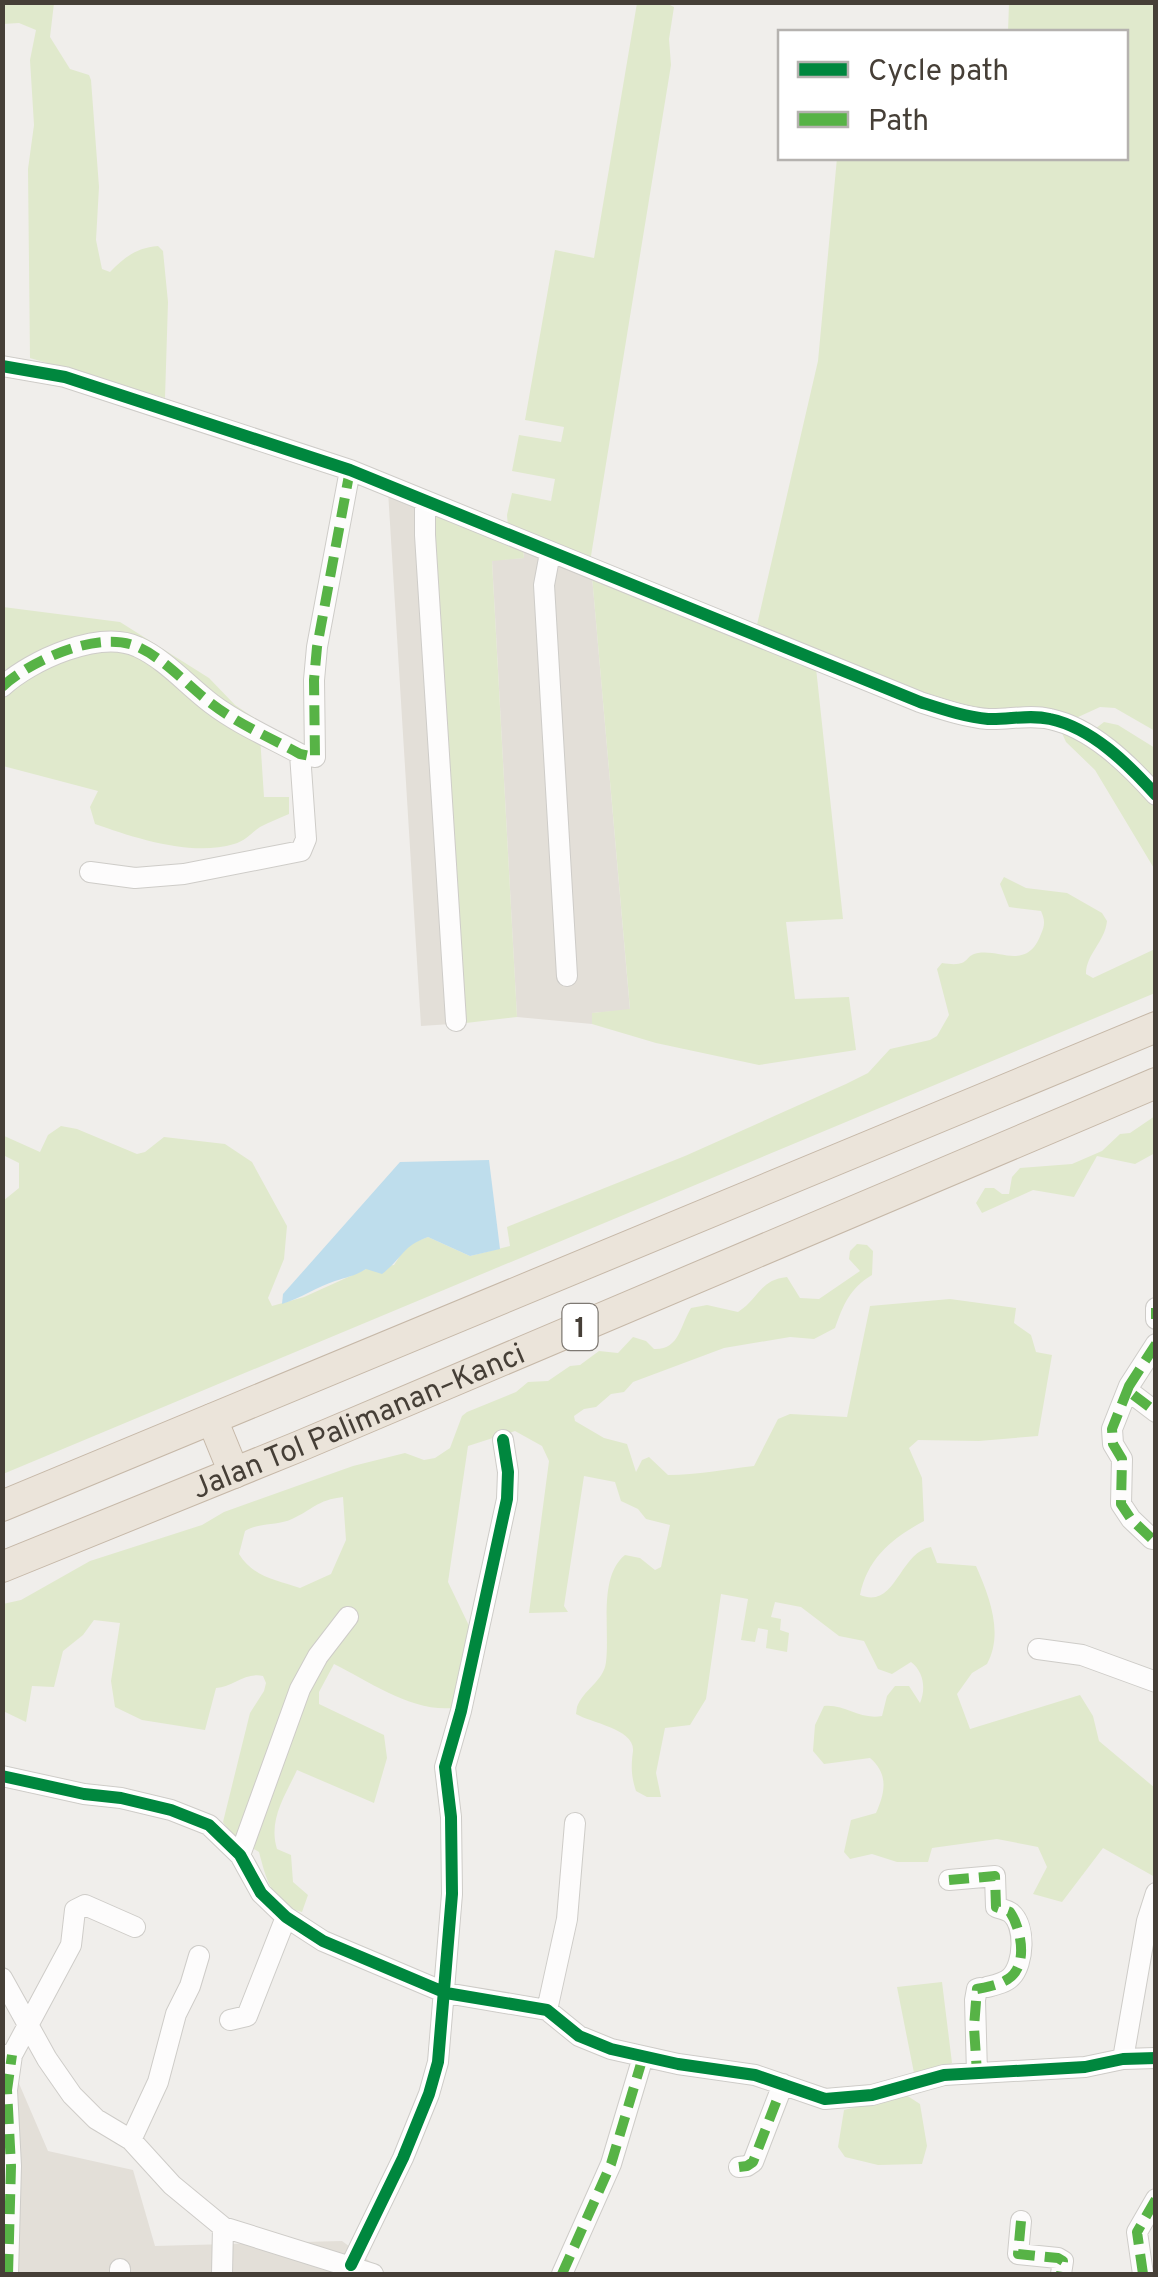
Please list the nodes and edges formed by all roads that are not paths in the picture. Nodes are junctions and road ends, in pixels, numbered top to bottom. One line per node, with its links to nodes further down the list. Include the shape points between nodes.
1 (2, 366): 2 (street, via 65,377)
2 (350, 470): 3 (street); 6 (street, via 317,647 316,753)
3 (426, 502): 4 (street); 10 (street)
4 (550, 553): 7 (street, via 920,702 986,719 1054,719 1100,743); 9 (street, via 544,585)
5 (2, 687): 6 (street, via 50,655 124,642 154,657 216,707)
6 (300, 754): 8 (street, via 306,839 301,852 184,874 135,878)
7 (1156, 795)
8 (90, 872)
9 (567, 976)
10 (456, 1021)
11 (1156, 1027): 18 (highway, Jalan Tol Palimanan–Kanci / 1)
12 (1156, 1082): 20 (highway, Jalan Tol Palimanan–Kanci / 1)
13 (1156, 1308): 14 (street)
14 (1156, 1319)
15 (1156, 1344): 16 (street)
16 (1129, 1386): 17 (street); 22 (street, via 1112,1429 1122,1459 1121,1504)
17 (1156, 1412)
18 (212, 1419): 20 (highway); 21 (highway, Jalan Tol Palimanan–Kanci / 1)
19 (503, 1440): 36 (street, via 506,1498 446,1766 452,1875)
20 (234, 1473): 23 (highway, Jalan Tol Palimanan–Kanci / 1)
21 (2, 1506)
22 (1152, 1539)
23 (2, 1568)
24 (348, 1617): 29 (street, via 300,1689)
25 (1038, 1649): 26 (street, via 1082,1655)
26 (1156, 1682)
27 (2, 1776): 29 (street, via 171,1810 208,1825)
28 (576, 1824): 37 (street, via 568,1919)
29 (240, 1854): 32 (street, via 261,1893)
30 (949, 1880): 43 (street, via 996,1876 996,1907 1018,1924 1014,1974 977,1989)
31 (1156, 1894): 42 (street)
32 (286, 1917): 36 (street, via 323,1941); 38 (street, via 247,2016)
33 (135, 1927): 39 (street, via 85,1906 76,1910 70,1945)
34 (200, 1956): 45 (street, via 158,2082)
35 (2, 1978): 39 (street)
36 (446, 1993): 37 (street); 51 (street, via 430,2094)
37 (548, 2010): 40 (street, via 580,2036)
38 (230, 2020)
39 (17, 2042): 45 (street, via 47,2059 96,2119); 46 (street, via 7,2090)
40 (643, 2057): 44 (street); 55 (street, via 611,2164)
41 (1156, 2058): 42 (street)
42 (1123, 2059): 43 (street)
43 (977, 2073): 44 (street, via 848,2098 809,2096)
44 (783, 2084): 47 (street, via 753,2162)
45 (130, 2140): 50 (street)
46 (7, 2166): 52 (street)
47 (739, 2166)
48 (1156, 2198): 57 (street, via 1137,2232)
49 (1021, 2221): 56 (street, via 1018,2254 1058,2258)
50 (223, 2227): 51 (street); 53 (street)
51 (339, 2266): 54 (street)
52 (7, 2272)
53 (222, 2274)
54 (373, 2274)
55 (562, 2274)
56 (1061, 2274)
57 (1143, 2274)

